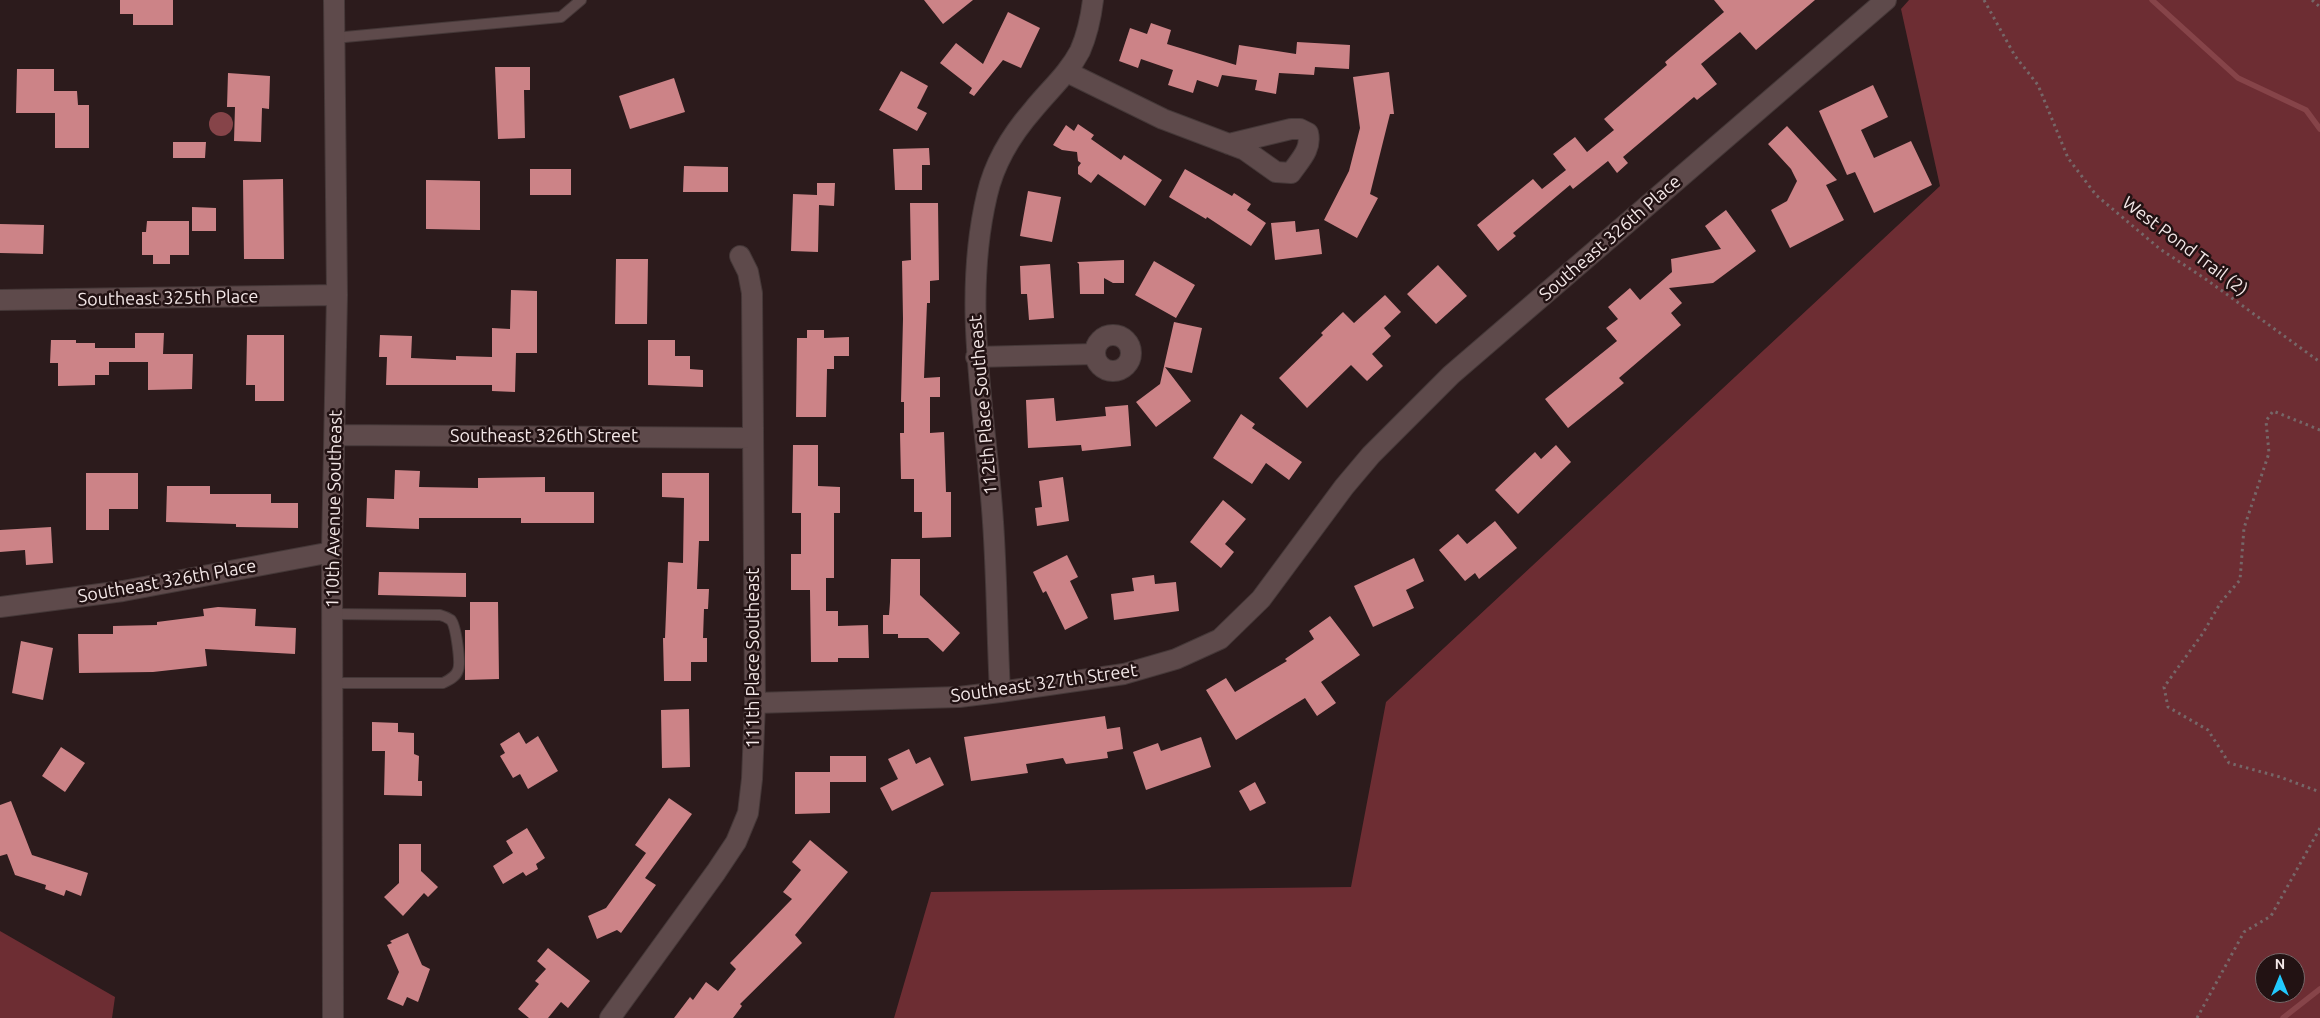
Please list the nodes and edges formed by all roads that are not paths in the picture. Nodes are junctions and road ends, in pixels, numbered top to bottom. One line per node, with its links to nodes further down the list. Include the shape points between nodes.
1 (334, 0): 5 (street, 110th Avenue Southeast)
2 (581, 0): 5 (lane, via 561,17)
3 (1093, 0): 6 (street, 112th Place Southeast, via 1084,41)
4 (1886, 0): 15 (street, Southeast 326th Place, via 1451,375 1383,442)
5 (334, 38): 9 (street, 110th Avenue Southeast)
6 (1067, 72): 7 (street, via 1163,119); 12 (street, 112th Place Southeast, via 1015,134 991,181 977,254)
7 (1229, 144)
8 (740, 256): 14 (street, 111th Place Southeast, via 748,272 752,293)
9 (337, 295): 10 (street, Southeast 325th Place); 13 (street, 110th Avenue Southeast)
10 (0, 300)
11 (1095, 354): 12 (street)
12 (976, 357): 20 (street, 112th Place Southeast, via 993,522)
13 (335, 435): 14 (street, Southeast 326th Street); 16 (street, 110th Avenue Southeast)
14 (753, 438): 21 (street, 111th Place Southeast)
15 (1344, 487): 20 (street, Southeast 327th Street, via 1261,599 1220,639 1176,659 1124,674)
16 (332, 552): 17 (street, Southeast 326th Place, via 123,591); 18 (street, 110th Avenue Southeast)
17 (0, 607)
18 (332, 614): 19 (street, 110th Avenue Southeast); 19 (lane, via 440,615 450,619 454,625 459,659 453,678 444,682)
19 (333, 684): 22 (street, 110th Avenue Southeast)
20 (1000, 692): 21 (street, Southeast 327th Street, via 959,697)
21 (755, 703): 23 (street, 111th Place Southeast, via 752,779 748,812 741,831 716,872)
22 (333, 1018)
23 (610, 1018)

